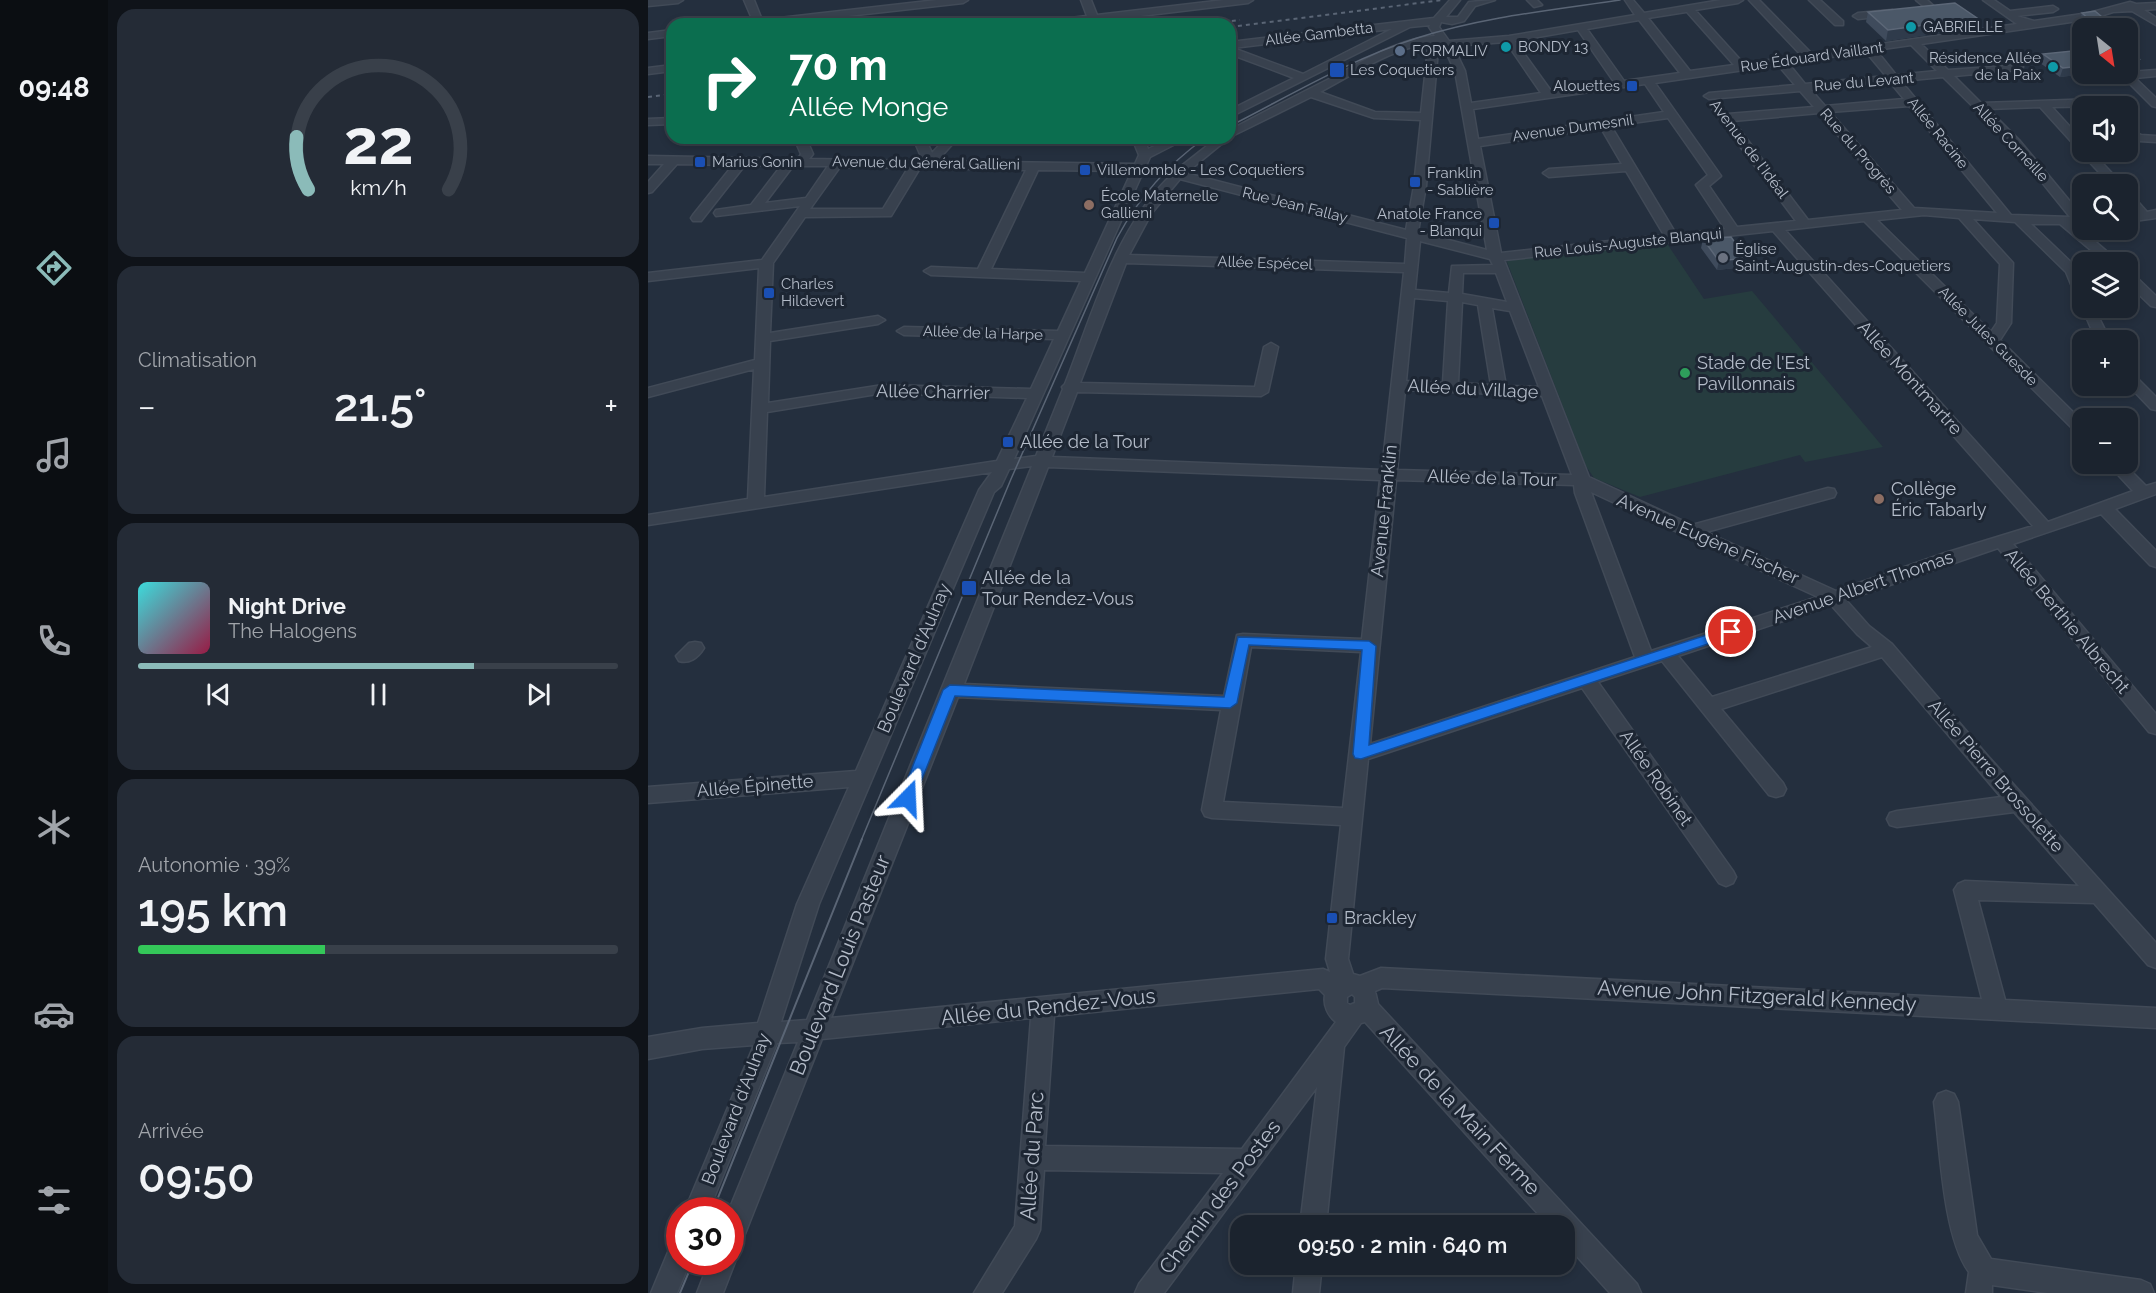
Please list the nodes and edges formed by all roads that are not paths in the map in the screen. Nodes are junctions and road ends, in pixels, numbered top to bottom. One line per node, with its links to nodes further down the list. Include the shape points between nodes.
1 (678, 0): 14 (street)
2 (749, 0): 24 (street)
3 (963, 0): 25 (street)
4 (1086, 0): 26 (street)
5 (1248, 0): 27 (street)
6 (1455, 0): 28 (street)
7 (1490, 0): 28 (street, via 1472,4 1461,19)
8 (1738, 0): 18 (street)
9 (1754, 0): 42 (street)
10 (1814, 0): 31 (street)
11 (1921, 0): 19 (street, via 1936,8)
12 (1988, 0): 21 (street)
13 (1629, 1): 23 (street, Avenue de l'Idéal)
14 (648, 3)
15 (2128, 3): 16 (street, Rue Édouard Vaillant); 29 (street); 32 (street, Rue Édouard Vaillant, via 2091,16)
16 (2156, 6)
17 (2054, 9): 21 (street)
18 (1690, 10): 23 (street); 45 (street)
19 (1914, 11)
20 (1903, 12): 22 (street, via 1877,10)
21 (2008, 14): 32 (street)
22 (1858, 16)
23 (1641, 17): 33 (street); 53 (street, Avenue de l'Idéal)
24 (756, 18)
25 (810, 18)
26 (1093, 18)
27 (1116, 18)
28 (1437, 20): 30 (street); 37 (street, via 1434,27)
29 (2156, 22)
30 (1408, 24): 39 (street, Allée Gambetta); 50 (street)
31 (1839, 24)
32 (2016, 24): 38 (street, Rue Édouard Vaillant)
33 (1581, 27): 36 (street); 54 (street)
34 (666, 34): 35 (street)
35 (648, 36)
36 (1509, 39): 37 (street); 57 (street)
37 (1442, 41): 56 (street, via 1422,40); 63 (street, via 1460,71); 67 (street, Avenue Franklin, via 1433,48)
38 (1913, 42): 40 (street, Rue Édouard Vaillant); 49 (street, Allée Corneille)
39 (1236, 44)
40 (1869, 49): 42 (street, Rue Édouard Vaillant); 51 (street, Allée Racine)
41 (1236, 53): 50 (street)
42 (1809, 57): 43 (street, Rue Édouard Vaillant)
43 (1781, 62): 45 (street, Rue Édouard Vaillant); 55 (street, Rue du Progrès)
44 (2018, 67): 49 (street, Rue du Levant)
45 (1741, 68): 53 (street, Rue Édouard Vaillant)
46 (666, 69): 47 (street)
47 (648, 71)
48 (2156, 73): 61 (street, via 2128,77)
49 (1946, 74): 51 (street, Rue du Levant); 62 (street, Allée Corneille)
50 (1303, 78): 65 (street)
51 (1894, 79): 55 (street, Rue du Levant); 58 (street, Allée Racine)
52 (1648, 81): 53 (street, Rue Édouard Vaillant); 54 (street, Rue Édouard Vaillant); 66 (street)
53 (1698, 83): 55 (street, Rue du Levant); 68 (street, Avenue de l'Idéal)
54 (1620, 85): 57 (street, Rue Édouard Vaillant)
55 (1803, 87): 64 (street, Rue du Progrès)
56 (1309, 93): 67 (street, via 1374,115); 72 (street)
57 (1549, 96): 63 (street, Rue Édouard Vaillant)
58 (1912, 102): 64 (street); 108 (street, Allée Racine)
59 (2072, 103): 60 (street)
60 (2043, 104): 62 (street); 73 (street)
61 (2156, 104)
62 (1978, 106): 100 (street, Allée Corneille, via 2015,142)
63 (1467, 108): 76 (street)
64 (1822, 109): 68 (street); 103 (street, Rue du Progrès)
65 (1236, 111)
66 (1672, 114): 71 (street, Avenue Dumesnil); 113 (street, via 1716,176 1702,185)
67 (1426, 117): 114 (street, Avenue Franklin)
68 (1725, 118): 111 (street, Avenue de l'Idéal)
69 (666, 121): 70 (street)
70 (648, 122)
71 (1604, 124): 76 (street, Avenue Dumesnil); 92 (street)
72 (1236, 131)
73 (2072, 135)
74 (2138, 138): 75 (street)
75 (2156, 139)
76 (1475, 143): 119 (street, via 1493,249)
77 (803, 144): 86 (street, via 807,154)
78 (922, 144): 90 (street, via 927,154)
79 (945, 144): 90 (street)
80 (1139, 144): 87 (street)
81 (1171, 144): 87 (street)
82 (1215, 144): 95 (street)
83 (648, 158): 84 (street, Avenue du Général Gallieni)
84 (675, 159): 85 (street, Avenue du Général Gallieni); 96 (street)
85 (743, 160): 86 (street, Avenue du Général Gallieni); 107 (street)
86 (796, 161): 88 (street, Avenue du Général Gallieni); 99 (street)
87 (1143, 161): 91 (street, Avenue du Général Gallieni); 95 (street, Avenue du Général Gallieni); 125 (street, Boulevard d'Aulnay)
88 (837, 162): 90 (street, Avenue du Général Gallieni); 97 (street)
89 (2096, 162): 94 (street)
90 (923, 163): 91 (street, Avenue du Général Gallieni); 102 (street, via 887,213)
91 (1034, 165): 123 (street)
92 (1629, 166): 93 (street); 115 (street)
93 (1549, 173)
94 (2107, 174)
95 (1176, 175): 114 (street, Rue Jean Fallay); 117 (street, via 1144,211)
96 (648, 189)
97 (810, 201): 99 (street); 102 (street)
98 (2138, 206): 106 (street)
99 (754, 208): 101 (street)
100 (2072, 209)
101 (720, 213)
102 (801, 213): 118 (street)
103 (1911, 213): 104 (street, Rue Louis-Auguste Blanqui); 105 (street, Rue Louis-Auguste Blanqui)
104 (1963, 215): 108 (street, Rue Louis-Auguste Blanqui); 136 (street, via 2003,258 2007,274 2004,323)
105 (1867, 217): 111 (street, Rue Louis-Auguste Blanqui); 136 (street, Allée Jules Guesde)
106 (2151, 217)
107 (697, 218)
108 (2013, 219): 109 (street, Rue Louis-Auguste Blanqui); 121 (street, Allée Racine)
109 (2064, 221): 110 (street, Rue Louis-Auguste Blanqui); 116 (street)
110 (2072, 221)
111 (1805, 224): 112 (street, Rue Louis-Auguste Blanqui)
112 (1776, 227): 113 (street, Rue Louis-Auguste Blanqui); 160 (street, Allée Montmartre)
113 (1734, 232): 115 (street, Rue Louis-Auguste Blanqui)
114 (1413, 236): 119 (street, Rue Jean Fallay); 120 (street, Avenue Franklin)
115 (1672, 238): 119 (street, Rue Louis-Auguste Blanqui)
116 (2100, 252)
117 (1121, 259): 120 (street, Allée Espécel); 140 (street)
118 (766, 263): 124 (street); 135 (street)
119 (1499, 263): 128 (street, via 1457,269); 131 (street)
120 (1410, 268): 127 (street, Avenue Franklin)
121 (2072, 270)
122 (931, 271): 123 (street)
123 (983, 273): 125 (street)
124 (648, 277)
125 (1088, 277): 134 (street, Boulevard d'Aulnay)
126 (2138, 286): 130 (street)
127 (1407, 294): 128 (street); 139 (street, Avenue Franklin)
128 (1456, 297): 129 (street); 141 (street)
129 (1484, 302): 131 (street); 143 (street)
130 (2156, 303)
131 (1515, 308): 144 (street)
132 (878, 320): 135 (street)
133 (904, 331): 134 (street, Allée de la Harpe)
134 (1062, 335): 146 (street, Boulevard d'Aulnay)
135 (763, 338): 138 (street)
136 (1993, 340): 149 (street, Allée Jules Guesde)
137 (1271, 347): 140 (street, via 1261,392)
138 (762, 362): 145 (street); 148 (street)
139 (1398, 385): 141 (street, Allée du Village); 152 (street, Avenue Franklin)
140 (1069, 387): 150 (street)
141 (1450, 387): 143 (street, Allée du Village)
142 (2138, 387): 147 (street)
143 (1499, 390): 144 (street, Allée du Village)
144 (1548, 392): 154 (street)
145 (648, 393)
146 (1036, 394): 148 (street, Allée Charrier, via 883,389); 151 (street, Boulevard d'Aulnay)
147 (2156, 406)
148 (760, 410): 157 (street)
149 (2072, 420)
150 (1041, 460): 151 (street, Allée de la Tour); 152 (street, Allée de la Tour); 170 (street)
151 (1004, 464): 157 (street, Allée de la Tour); 175 (street, Boulevard d'Aulnay, via 987,490)
152 (1389, 474): 154 (street, Allée de la Tour); 165 (street, Avenue Franklin)
153 (2128, 474): 155 (street)
154 (1582, 480): 161 (street, Avenue Eugène Fischer); 168 (street, via 1583,493)
155 (2150, 491): 158 (street, Avenue Albert Thomas)
156 (1828, 493): 161 (street)
157 (756, 502): 159 (street)
158 (2105, 508): 160 (street, Avenue Albert Thomas); 163 (street)
159 (648, 520)
160 (2051, 526): 162 (street, Avenue Albert Thomas)
161 (1691, 531): 164 (street, Avenue Eugène Fischer)
162 (2002, 542): 164 (street, Avenue Albert Thomas); 173 (street, Allée Berthie Albrecht)
163 (2156, 561)
164 (1834, 597): 166 (street, Allée Pierre Brossolette); 167 (street, Avenue Albert Thomas)
165 (1369, 646): 171 (street, via 1243,640); 174 (street, Avenue Franklin)
166 (1886, 649): 172 (street); 178 (street, Allée Pierre Brossolette)
167 (1665, 653): 168 (street, Avenue Albert Thomas); 172 (street)
168 (1645, 660): 169 (street, Avenue Albert Thomas)
169 (1586, 679): 174 (street, Avenue Albert Thomas); 181 (street, Allée Robinet)
170 (950, 690): 171 (street); 188 (street, Boulevard Louis Pasteur)
171 (1230, 703): 179 (street, via 1212,810)
172 (1707, 706): 176 (street)
173 (2156, 727)
174 (1361, 754): 179 (street, Avenue Franklin)
175 (862, 778): 177 (street, Allée Épinette); 189 (street, Boulevard d'Aulnay, via 808,904)
176 (1776, 789)
177 (648, 795)
178 (2019, 803): 180 (street); 182 (street, Allée Pierre Brossolette)
179 (1353, 817): 184 (street, Avenue Franklin, via 1337,960 1330,974)
180 (1897, 819)
181 (1726, 877)
182 (2098, 893): 183 (street, Allée Pierre Brossolette); 186 (street, via 2090,896 1965,890)
183 (2156, 958)
184 (1347, 997): 185 (street, Allée du Rendez-Vous); 186 (street, Avenue John Fitzgerald Kennedy, via 1381,978); 190 (street); 209 (street, Allée de la Main Ferme)
185 (1043, 1007): 188 (street, Allée du Rendez-Vous); 195 (street, Allée du Parc)
186 (1996, 1009): 187 (street, Avenue John Fitzgerald Kennedy)
187 (2156, 1018)
188 (814, 1029): 189 (street, Allée du Rendez-Vous); 198 (street, Boulevard Louis Pasteur)
189 (769, 1032): 191 (street, Allée du Rendez-Vous, via 687,1039); 197 (street, Boulevard d'Aulnay)
190 (1333, 1045): 192 (street, Chemin des Postes); 194 (street)
191 (648, 1048)
192 (1292, 1102): 194 (street, Chemin des Postes, via 1309,1097); 196 (street, Chemin des Postes)
193 (1946, 1102): 203 (street, via 1964,1235)
194 (1326, 1112): 199 (street)
195 (1032, 1158): 196 (street); 206 (street, Allée du Parc, via 1027,1230)
196 (1247, 1161): 207 (street, Chemin des Postes)
197 (702, 1197)
198 (744, 1205)
199 (1314, 1215)
200 (671, 1275): 204 (street)
201 (717, 1275): 205 (street)
202 (1308, 1275): 208 (street)
203 (1981, 1282): 210 (street)
204 (664, 1293)
205 (710, 1293)
206 (987, 1293)
207 (1148, 1293)
208 (1306, 1293)
209 (1628, 1293)
210 (2141, 1293)

